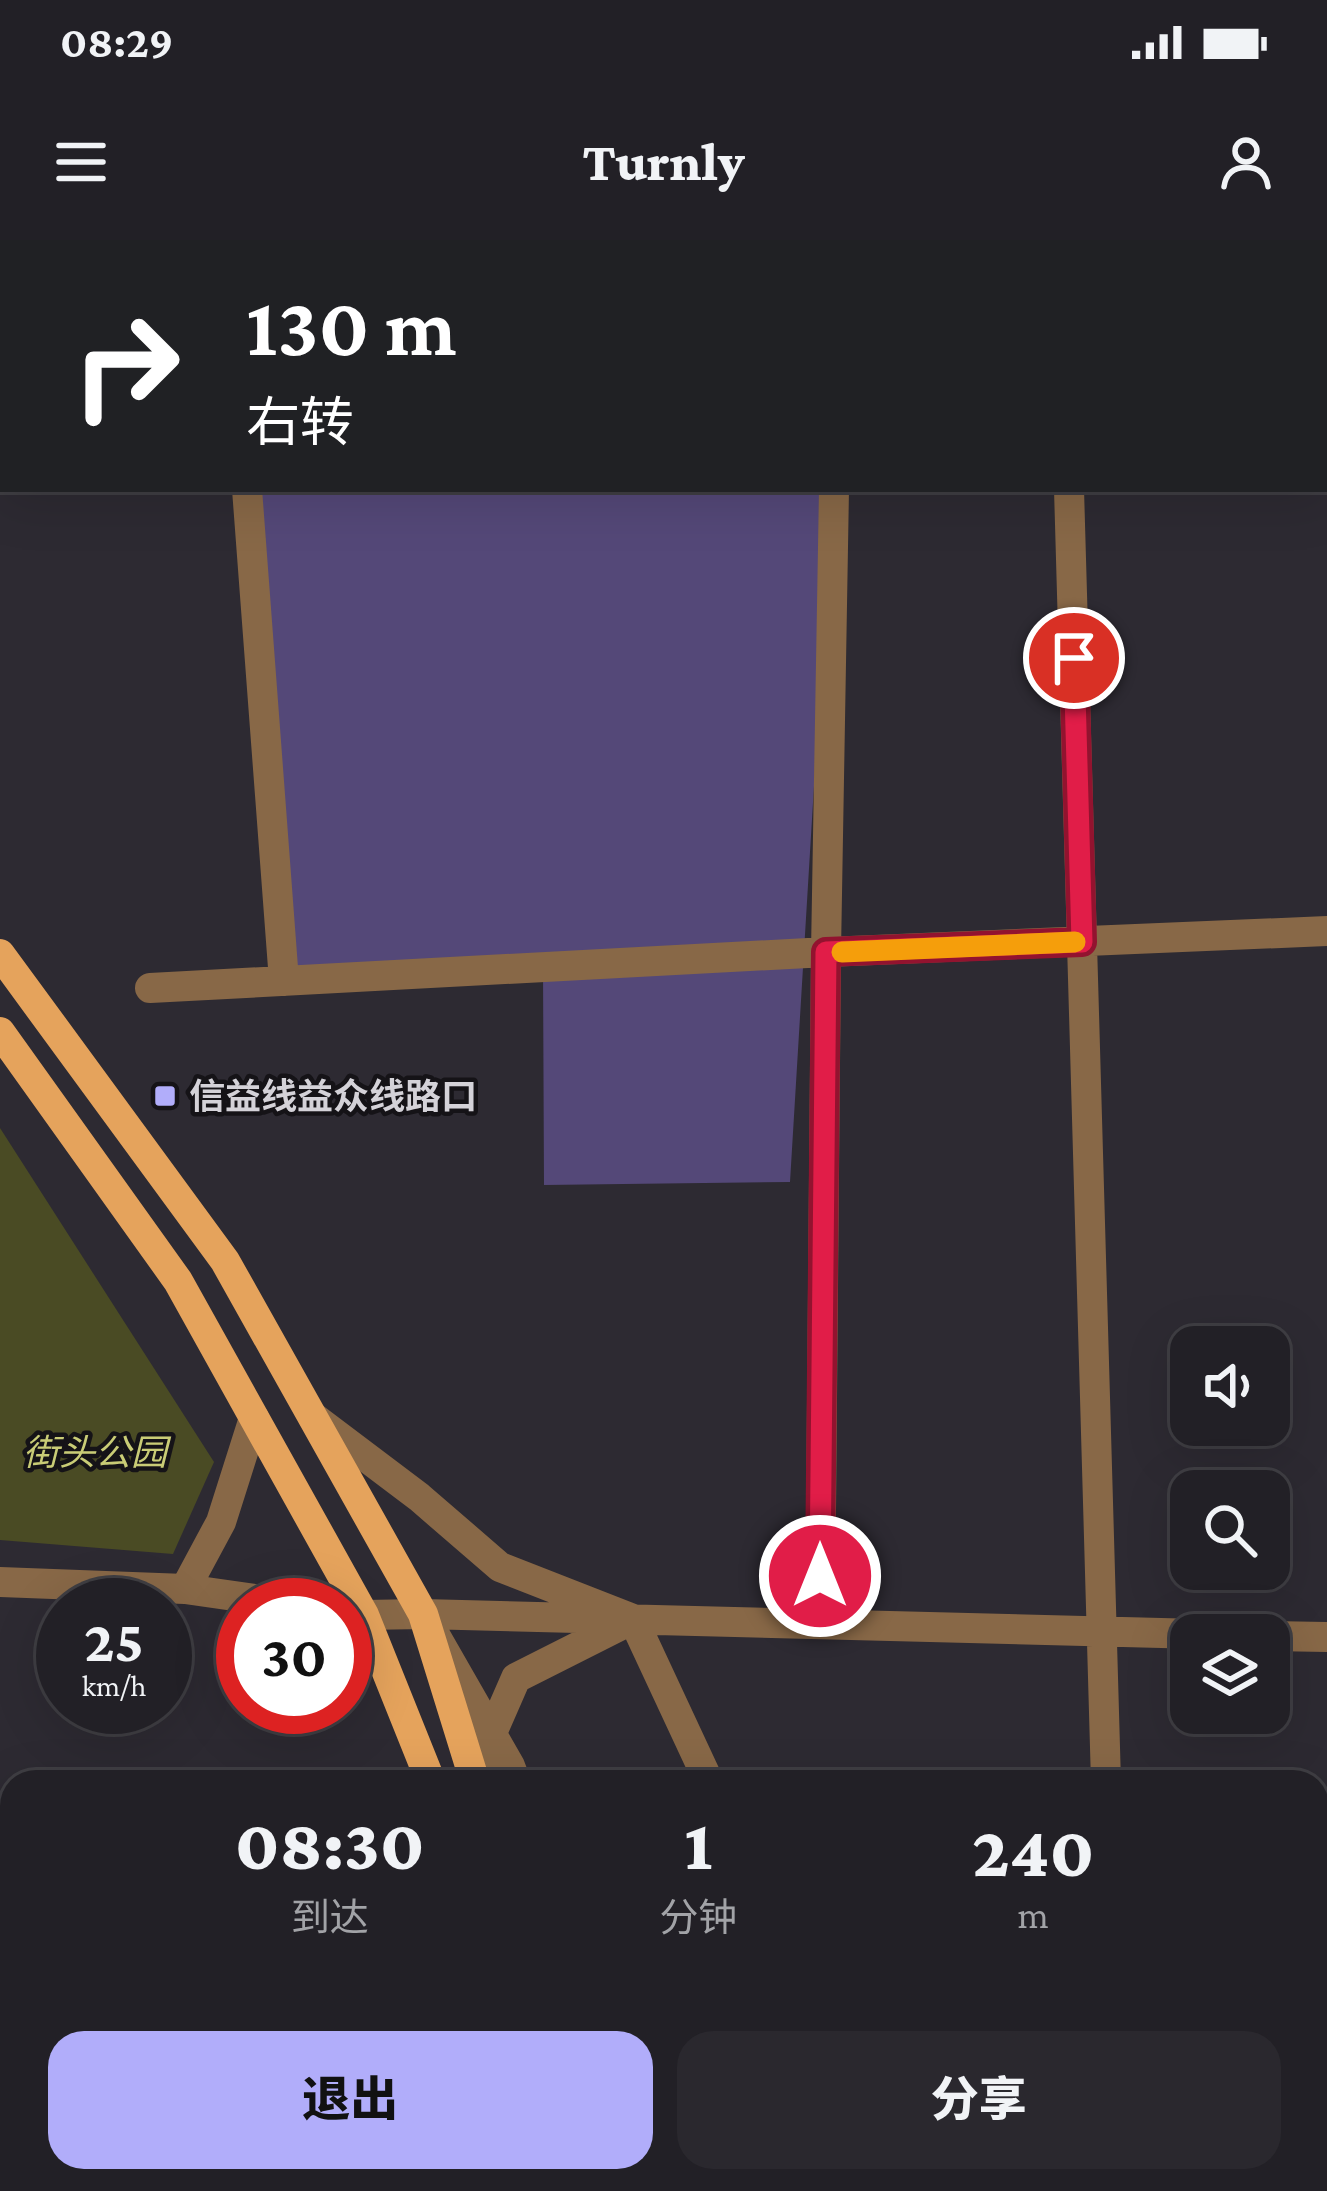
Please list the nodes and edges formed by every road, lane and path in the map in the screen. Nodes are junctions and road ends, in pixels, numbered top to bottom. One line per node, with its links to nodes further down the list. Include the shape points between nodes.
1 (247, 492): 8 (street)
2 (834, 492): 6 (street)
3 (1069, 492): 5 (street)
4 (1327, 931): 5 (street)
5 (1082, 942): 6 (street); 21 (street)
6 (826, 952): 8 (street); 20 (street)
7 (0, 955): 11 (main road, via 225,1261)
8 (284, 981): 9 (street)
9 (150, 988)
10 (0, 1032): 12 (main road, via 178,1281)
11 (313, 1417): 18 (main road); 19 (street, via 500,1568)
12 (254, 1418): 13 (street, via 221,1522); 14 (main road)
13 (190, 1578)
14 (336, 1578)
15 (0, 1582): 16 (street)
16 (36, 1583)
17 (372, 1613): 18 (street)
18 (423, 1614): 19 (street); 26 (street); 28 (main road)
19 (633, 1619): 20 (street); 26 (street, via 516,1678); 31 (street)
20 (820, 1624): 21 (street)
21 (1102, 1631): 22 (street); 32 (street)
22 (1170, 1633)
23 (1290, 1636): 24 (street)
24 (1327, 1637)
25 (372, 1653): 27 (main road)
26 (492, 1733): 29 (street); 30 (street)
27 (426, 1770)
28 (471, 1770)
29 (479, 1770)
30 (512, 1770)
31 (703, 1770)
32 (1106, 1770)

